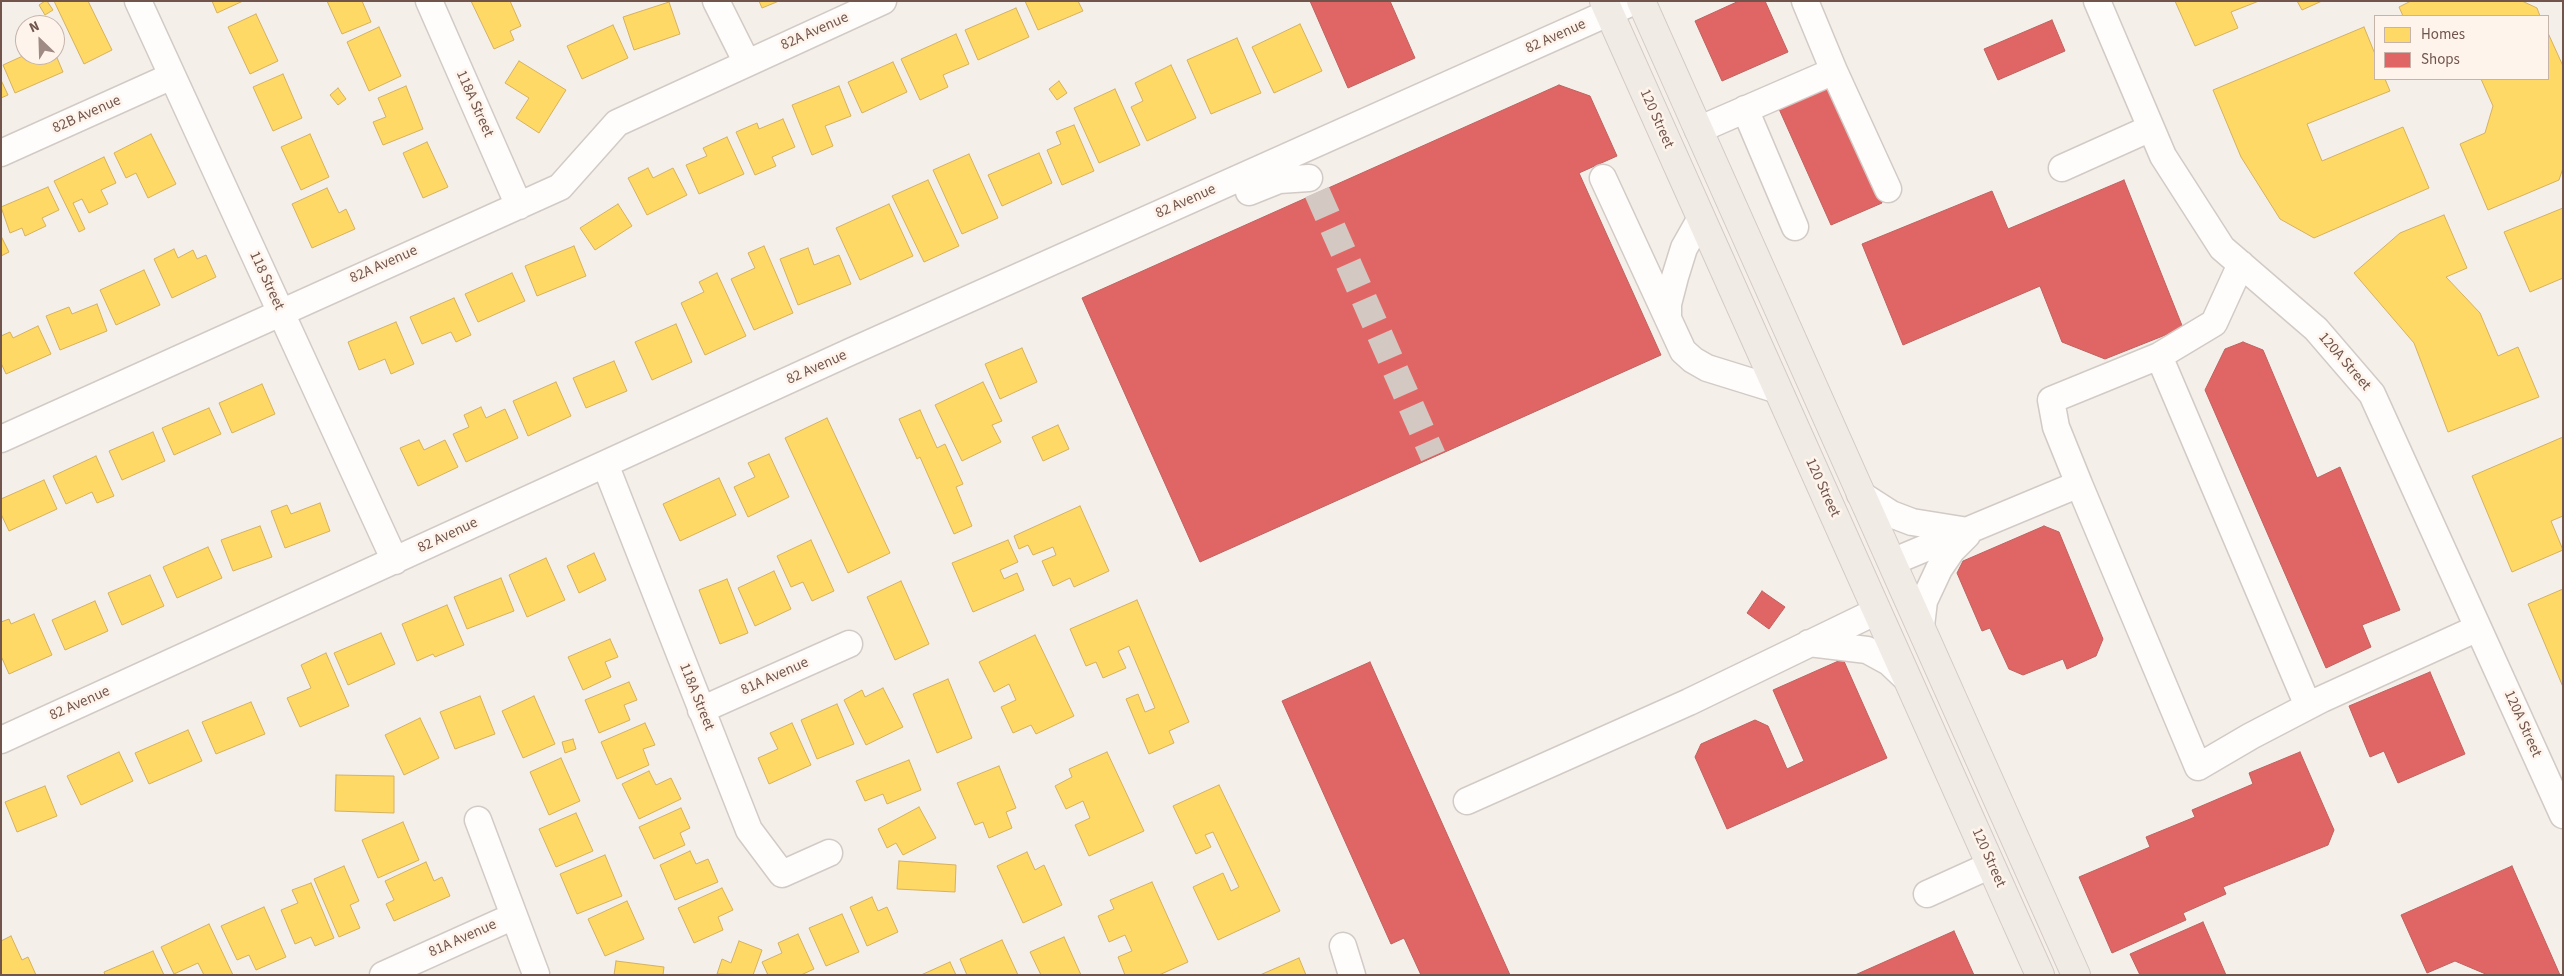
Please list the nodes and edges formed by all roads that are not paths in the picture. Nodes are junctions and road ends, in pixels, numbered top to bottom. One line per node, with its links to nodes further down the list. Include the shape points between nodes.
1 (138, 1): 12 (street, 118 Street)
2 (429, 1): 21 (street, 118A Street)
3 (716, 1): 10 (street)
4 (884, 1): 10 (street, 82A Avenue)
5 (1634, 1): 9 (street, 82 Avenue)
6 (1641, 1): 15 (main road)
7 (1805, 1): 11 (street)
8 (2097, 1): 14 (street, 120A Street)
9 (1606, 7): 16 (street, 82 Avenue); 22 (main road, 120 Street)
10 (746, 63): 21 (street, 82A Avenue, via 617,123 560,187)
11 (1834, 70): 13 (street); 20 (street)
12 (172, 76): 17 (street, 82B Avenue); 26 (street, 118 Street)
13 (1745, 109): 15 (street); 23 (street)
14 (2151, 128): 18 (street); 25 (street, 120A Street, via 2163,156 2222,248)
15 (1698, 130): 33 (main road)
16 (1298, 152): 24 (street, 82 Avenue); 24 (street, via 1313,185 1279,180 1168,228)
17 (1, 153)
18 (2062, 168)
19 (1604, 178): 27 (street)
20 (1888, 189)
21 (519, 206): 26 (street, 82A Avenue)
22 (1701, 218): 27 (street, via 1684,248 1668,304); 29 (main road, 120 Street)
23 (1795, 227)
24 (1111, 235): 31 (street, 82 Avenue)
25 (2241, 264): 28 (street, via 2214,323); 40 (street, 120A Street, via 2316,329 2372,394)
26 (280, 311): 30 (street, 82A Avenue); 36 (street, 118 Street)
27 (1668, 318): 29 (street, via 1683,351 1693,360 1707,368)
28 (2159, 356): 32 (street, via 2051,400 2056,427); 45 (street)
29 (1778, 390): 34 (main road, 120 Street)
30 (1, 439)
31 (605, 464): 36 (street, 82 Avenue); 46 (street, 118A Street)
32 (2079, 484): 35 (street); 45 (street, via 2198,767)
33 (1860, 494): 35 (street, via 1891,514 1912,522); 37 (main road)
34 (1834, 514): 37 (main road, via 1854,526 1872,560 1881,565); 38 (main road, 120 Street)
35 (1971, 531): 37 (street); 39 (street, via 1939,569 1924,601)
36 (395, 561): 47 (street, 82 Avenue)
37 (1892, 562): 39 (main road)
38 (1877, 611): 41 (street); 43 (main road, via 1888,609 1897,614 1916,643); 44 (main road, 120 Street)
39 (1921, 626): 43 (main road)
40 (2478, 628): 45 (street); 49 (street, 120A Street)
41 (1809, 643): 44 (street, via 1867,650 1889,662); 48 (street, via 1689,702)
42 (849, 644): 46 (street, 81A Avenue)
43 (1935, 658): 60 (main road)
44 (1908, 680): 52 (main road, 120 Street)
45 (2308, 706)
46 (701, 710): 51 (street, 118A Street, via 749,830 782,874)
47 (1, 740)
48 (1467, 801)
49 (2563, 815)
50 (478, 820): 54 (street, 81A Avenue)
51 (829, 853)
52 (1991, 865): 53 (street); 59 (main road, 120 Street)
53 (1927, 894)
54 (514, 916): 56 (street, 81A Avenue); 57 (street, 81A Avenue)
55 (1343, 946): 58 (street)
56 (536, 974)
57 (383, 975)
58 (1352, 975)
59 (2040, 975)
60 (2076, 975)

